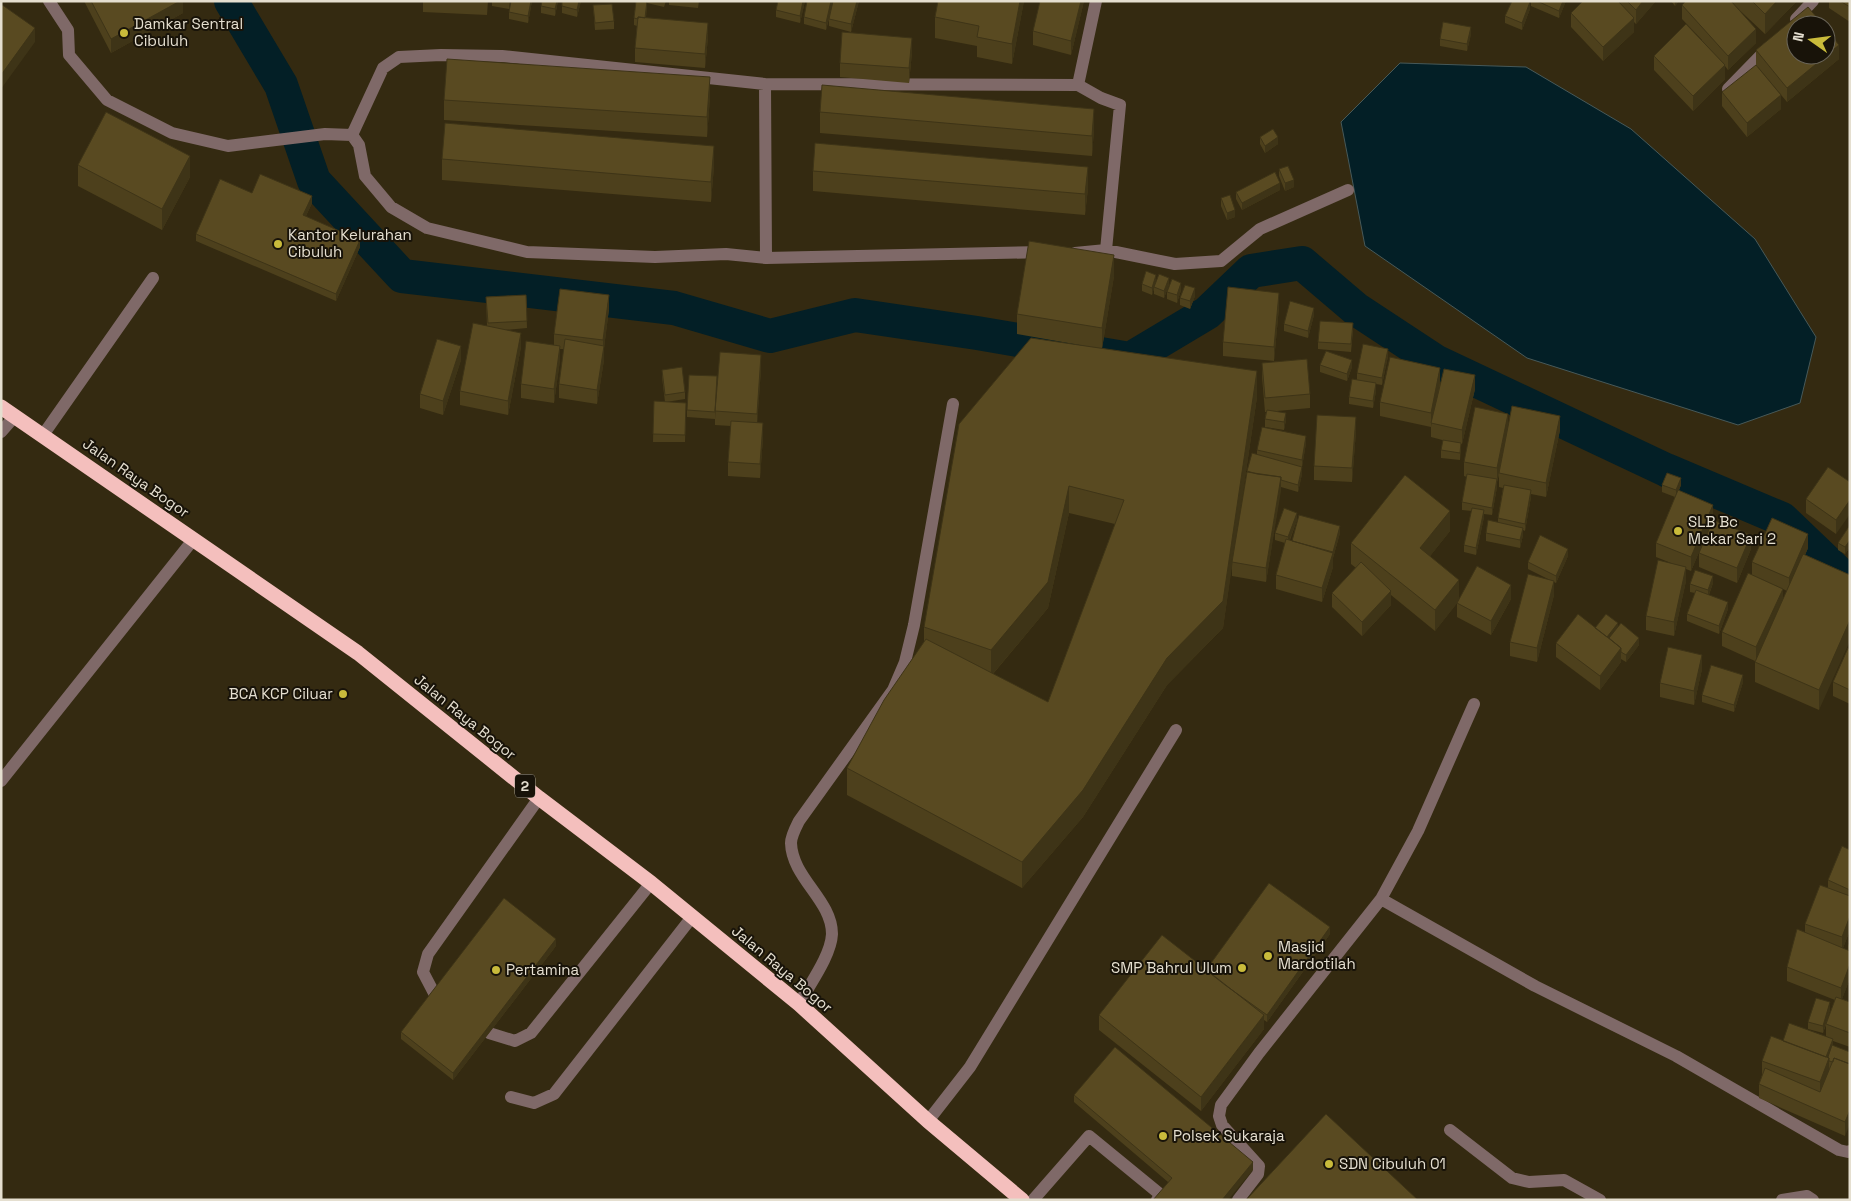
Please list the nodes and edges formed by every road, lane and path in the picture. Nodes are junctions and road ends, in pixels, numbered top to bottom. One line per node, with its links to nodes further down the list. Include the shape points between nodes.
1 (49, 1): 7 (street, via 68,30 69,55 107,100 172,134 228,146 324,134)
2 (1096, 1): 5 (street)
3 (1813, 1): 6 (street)
4 (765, 84): 5 (street); 7 (street, via 502,56 399,57 383,68); 10 (street)
5 (1078, 85): 9 (street, via 1120,105)
6 (1725, 92)
7 (352, 135): 10 (street, via 359,145 365,176 392,207 427,228 527,252 655,257 726,254)
8 (1348, 190): 9 (street, via 1260,229 1221,261 1175,264)
9 (1106, 250): 10 (street)
10 (766, 258)
11 (153, 278): 16 (street)
12 (954, 404): 26 (street, via 905,662 893,690 799,821 791,842 796,865 828,914 832,934 826,955)
13 (1, 407): 14 (highway, Jalan Raya Bogor / 2)
14 (15, 416): 15 (street); 16 (highway, Jalan Raya Bogor / 2)
15 (1, 432)
16 (43, 435): 17 (highway, Jalan Raya Bogor / 2)
17 (193, 540): 20 (street); 21 (highway, Jalan Raya Bogor / 2, via 358,653)
18 (1474, 704): 23 (street, via 1418,831)
19 (1176, 730): 29 (street, via 970,1067)
20 (1, 781)
21 (539, 798): 22 (highway, Jalan Raya Bogor / 2); 25 (street, via 428,954 423,972)
22 (650, 883): 24 (highway, Jalan Raya Bogor / 2); 27 (street, via 531,1033 515,1041)
23 (1381, 899): 31 (street, via 1536,986 1676,1056 1840,1150); 35 (street, via 1221,1105 1219,1116 1222,1125 1259,1166 1258,1174)
24 (692, 917): 26 (highway, Jalan Raya Bogor / 2); 28 (street, via 554,1094 534,1103)
25 (435, 994)
26 (799, 1004): 29 (highway, Jalan Raya Bogor / 2)
27 (490, 1033)
28 (511, 1098)
29 (928, 1121): 32 (highway, Jalan Raya Bogor / 2)
30 (1450, 1130): 36 (street, via 1512,1178 1529,1182 1564,1180)
31 (1850, 1151)
32 (1022, 1200)
33 (1033, 1200): 34 (street, via 1089,1136 1161,1195)
34 (1157, 1200)
35 (1238, 1200)
36 (1600, 1200)
37 (1782, 1200): 38 (street, via 1807,1196)
38 (1813, 1200)

